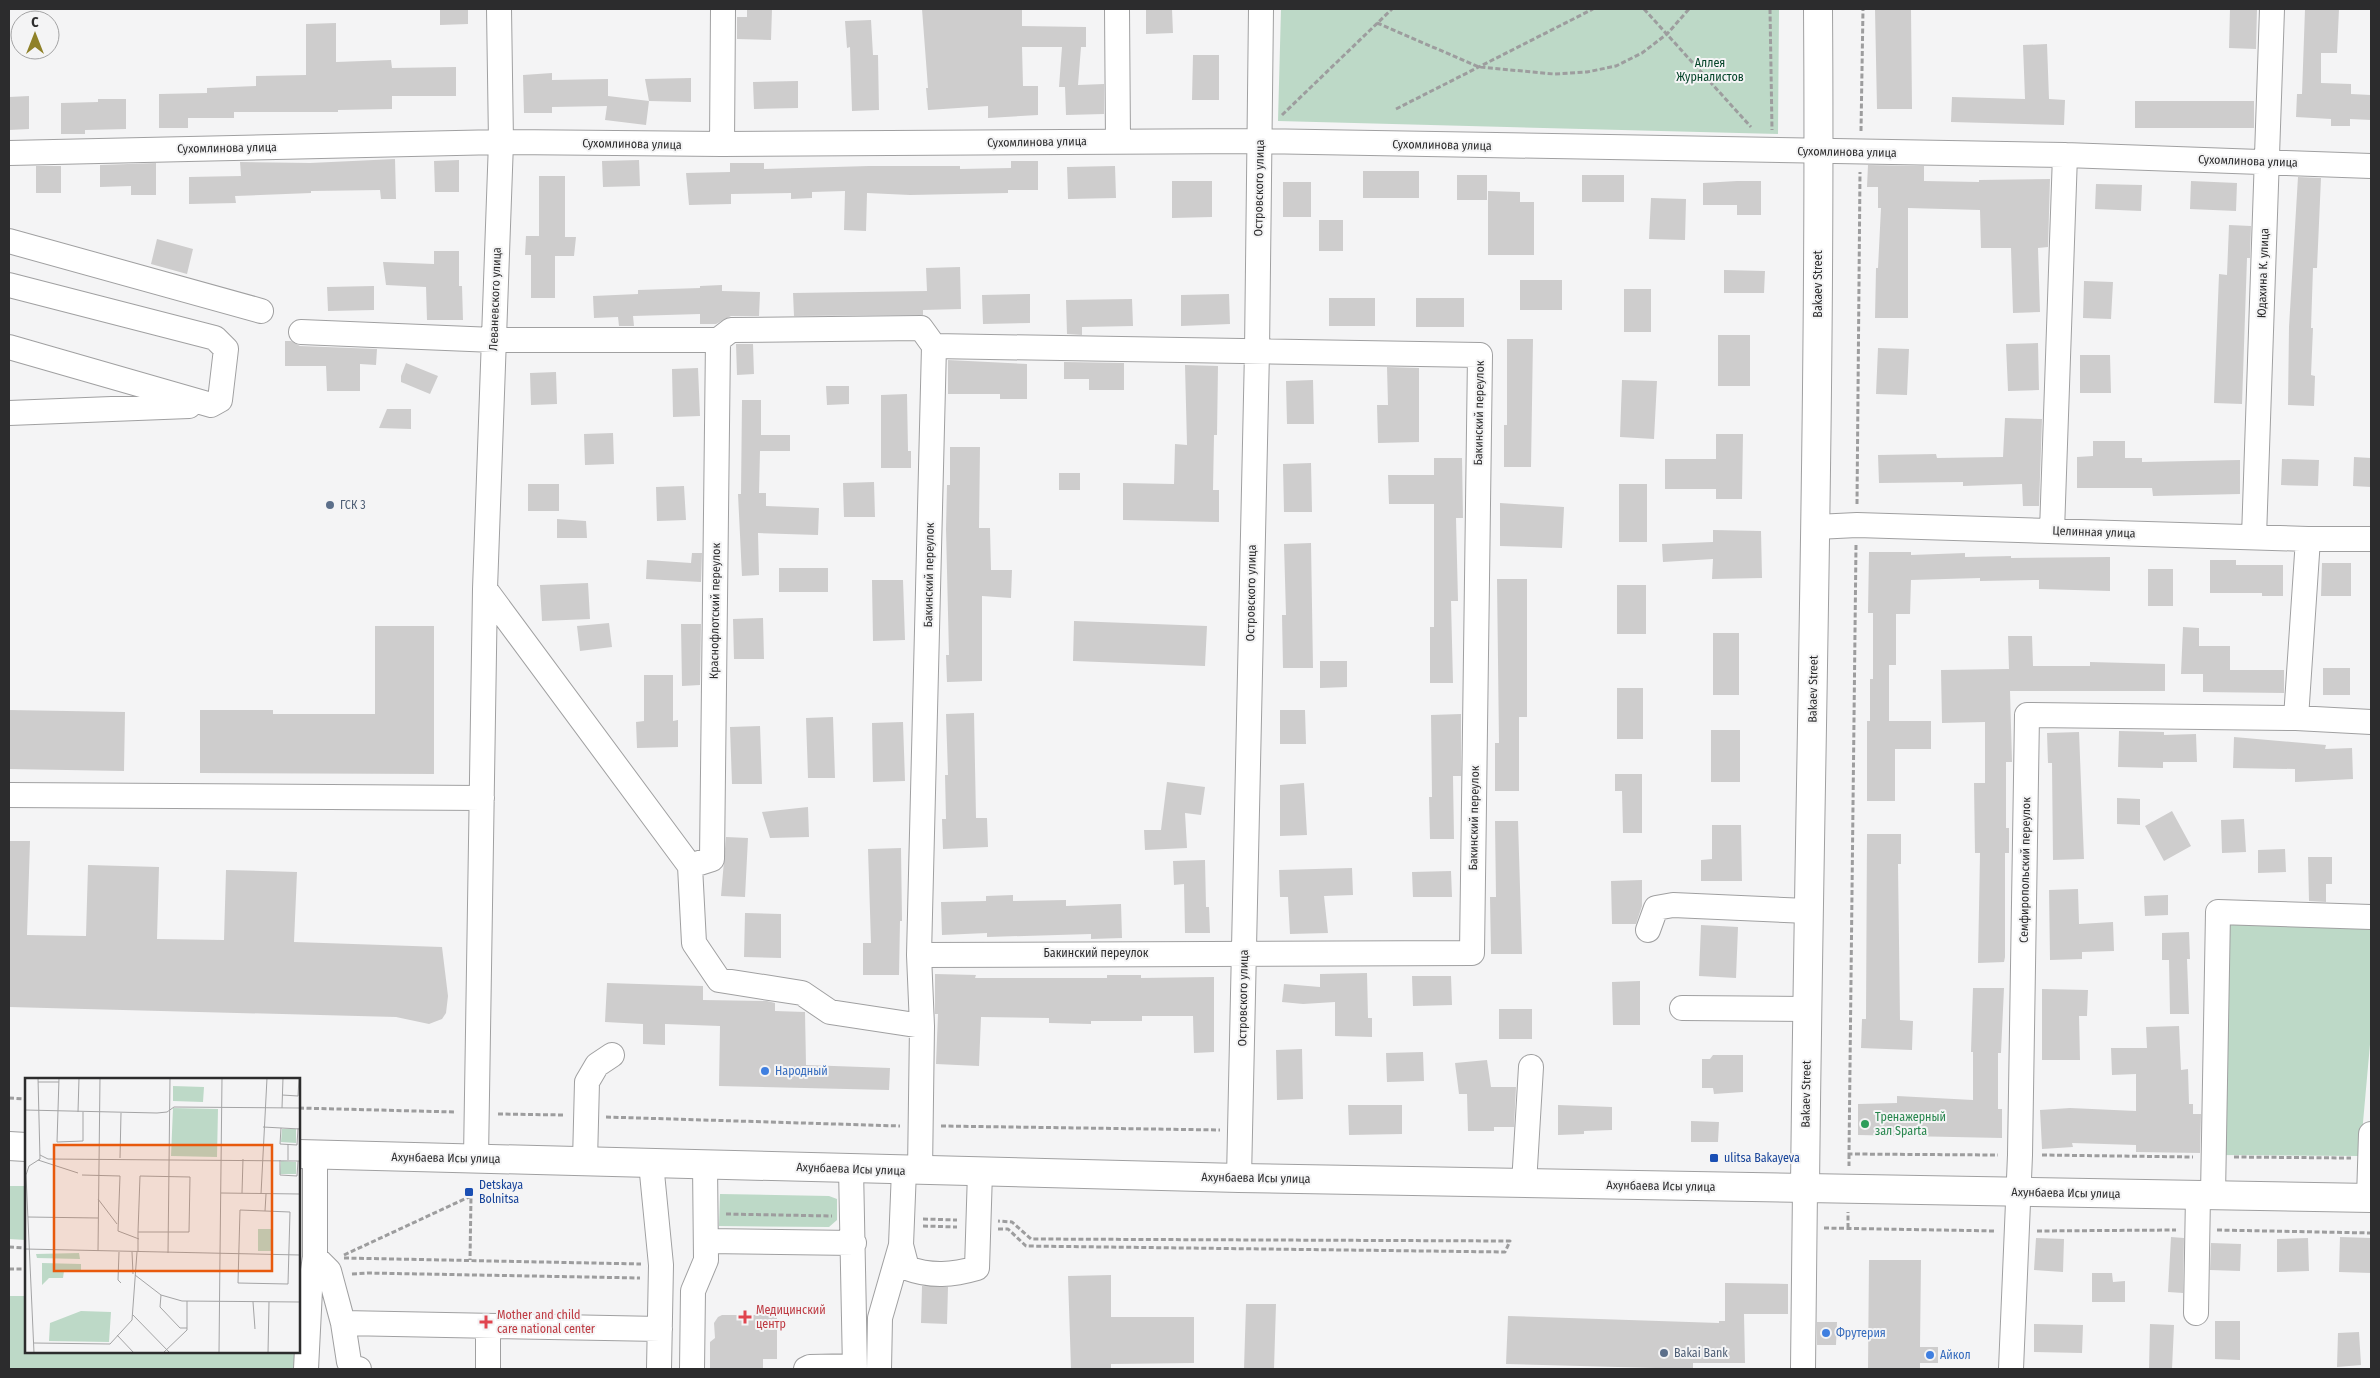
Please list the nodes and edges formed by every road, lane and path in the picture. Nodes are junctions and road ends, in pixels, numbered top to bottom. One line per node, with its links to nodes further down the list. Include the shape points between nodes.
1 (499, 9): 19 (street, Леваневского улица)
2 (723, 9): 20 (street)
3 (1117, 9): 18 (street)
4 (1261, 9): 17 (street, Островского улица)
5 (1392, 9): 13 (path)
6 (1593, 9): 15 (path)
7 (1644, 9): 14 (path)
8 (1690, 9): 14 (path)
9 (1770, 9): 21 (path)
10 (1818, 9): 23 (main road, Bakaev Street)
11 (1863, 9): 24 (path)
12 (2272, 9): 26 (street, Юдахина К. улица)
13 (1377, 23): 15 (path); 17 (path)
14 (1667, 34): 15 (path, via 1642,53 1616,66 1587,72 1554,74); 21 (path)
15 (1479, 67): 16 (path)
16 (1396, 109)
17 (1260, 139): 18 (street, Сухомлинова улица); 21 (street, Сухомлинова улица); 36 (street, Островского улица)
18 (1118, 141): 20 (street, Сухомлинова улица)
19 (501, 142): 20 (street, Сухомлинова улица); 22 (street, Сухомлинова улица); 32 (street, Леваневского улица)
20 (722, 144)
21 (1772, 150): 23 (street, Сухомлинова улица)
22 (9, 152)
23 (1819, 152): 24 (street, Сухомлинова улица); 40 (main road, Bakaev Street)
24 (1860, 152): 25 (street, Сухомлинова улица); 39 (path)
25 (2065, 156): 26 (street, Сухомлинова улица); 41 (street)
26 (2268, 162): 27 (street, Сухомлинова улица); 42 (street, Юдахина К. улица)
27 (2371, 166)
28 (9, 241): 30 (street)
29 (9, 285): 37 (street, via 215,338 226,349 220,400)
30 (261, 311)
31 (301, 332): 32 (street)
32 (494, 340): 33 (street); 45 (street, Леваневского улица)
33 (718, 340): 35 (street, via 731,330 921,328); 50 (street, Краснофлотский переулок, via 712,859)
34 (9, 346): 37 (street)
35 (934, 346): 36 (street); 55 (street, Бакинский переулок)
36 (1256, 351): 54 (street, Островского улица); 54 (street, Бакинский переулок, via 1480,355 1472,953)
37 (211, 405): 38 (street)
38 (9, 413)
39 (1857, 525): 40 (street, Целинная улица); 41 (street, Целинная улица); 72 (path, via 1849,1154)
40 (1816, 527): 51 (main road, Bakaev Street)
41 (2052, 531): 42 (street, Целинная улица)
42 (2254, 537): 43 (street, Целинная улица)
43 (2308, 539): 44 (street, Целинная улица); 46 (street)
44 (2371, 540)
45 (485, 589): 49 (street, Леваневского улица); 50 (street)
46 (2296, 718): 47 (street, Семфиропольский переулок); 72 (street, Семфиропольский переулок, via 2027,714)
47 (2371, 722)
48 (9, 795): 49 (street)
49 (482, 798): 64 (street, Леваневского улица)
50 (690, 866): 58 (street, via 694,943 719,980 802,993 830,1012)
51 (1808, 911): 53 (street, via 1673,905 1656,908); 57 (main road, Bakaev Street)
52 (2371, 916): 73 (street, via 2218,912)
53 (1648, 930)
54 (1244, 953): 55 (street, Бакинский переулок); 67 (street, Островского улица)
55 (919, 955): 58 (street, Бакинский переулок)
56 (1682, 1008): 57 (street)
57 (1807, 1009): 84 (main road, Bakaev Street)
58 (922, 1026): 66 (street, Бакинский переулок)
59 (612, 1055): 65 (street, via 597,1065 587,1082)
60 (1531, 1068): 83 (street)
61 (9, 1098): 62 (path)
62 (25, 1099)
63 (300, 1108): 64 (path)
64 (477, 1113): 65 (path); 74 (street, Леваневского улица)
65 (586, 1116): 66 (path); 76 (street)
66 (921, 1126): 67 (path); 80 (street, Бакинский переулок)
67 (1240, 1131): 82 (street, Островского улица)
68 (2371, 1134): 75 (street, Ахунбаева Исы улица)
69 (9, 1146): 70 (main road)
70 (25, 1147)
71 (307, 1154): 74 (main road, Ахунбаева Исы улица); 102 (street)
72 (2020, 1155): 73 (path); 85 (street, Семфиропольский переулок)
73 (2214, 1157): 75 (path); 86 (street)
74 (476, 1158): 76 (main road, Ахунбаева Исы улица)
75 (2370, 1158): 87 (street, Ахунбаева Исы улица)
76 (585, 1161): 77 (main road, Ахунбаева Исы улица)
77 (651, 1163): 78 (main road, Ахунбаева Исы улица); 104 (street)
78 (704, 1164): 79 (main road, Ахунбаева Исы улица); 88 (street)
79 (851, 1168): 80 (main road, Ахунбаева Исы улица); 89 (street)
80 (912, 1171): 81 (main road, Ахунбаева Исы улица); 90 (street, Бакинский переулок)
81 (980, 1172): 82 (main road, Ахунбаева Исы улица); 91 (street)
82 (1239, 1178): 83 (main road, Ахунбаева Исы улица)
83 (1524, 1184): 84 (main road, Ахунбаева Исы улица)
84 (1805, 1189): 85 (main road, Ахунбаева Исы улица); 92 (street, Bakaev Street)
85 (2019, 1192): 86 (main road, Ахунбаева Исы улица); 94 (street, Семфиропольский переулок)
86 (2206, 1195): 87 (main road, Ахунбаева Исы улица); 93 (street)
87 (2370, 1198)
88 (705, 1213): 89 (path); 96 (street)
89 (852, 1216): 98 (street)
90 (902, 1218): 91 (path); 99 (street, Бакинский переулок)
91 (979, 1221): 97 (path, via 1012,1222 1031,1239); 99 (street, via 978,1268 954,1274 922,1274 907,1268)
92 (1804, 1229): 94 (path); 119 (street, Bakaev Street)
93 (2197, 1230): 94 (path); 95 (path); 107 (street)
94 (2018, 1231): 120 (street, Семфиропольский переулок)
95 (2371, 1233)
96 (706, 1241): 98 (street); 116 (street, via 706,1260 692,1291)
97 (1510, 1241)
98 (854, 1243): 111 (street)
99 (901, 1245): 118 (street, via 880,1318)
100 (9, 1247): 101 (path)
101 (25, 1248)
102 (315, 1257): 108 (street, via 329,1271); 112 (street)
103 (470, 1260): 103 (path, via 442,1260 339,1258 470,1196); 104 (path)
104 (661, 1265): 110 (street)
105 (9, 1269): 106 (path)
106 (25, 1269)
107 (2196, 1313)
108 (343, 1323): 109 (street); 113 (street, via 349,1362)
109 (488, 1326): 110 (street); 114 (street)
110 (660, 1329): 115 (street)
111 (855, 1368): 117 (street)
112 (306, 1369)
113 (359, 1369)
114 (488, 1369)
115 (659, 1369)
116 (692, 1369)
117 (806, 1369)
118 (879, 1369)
119 (1803, 1369)
120 (2011, 1369)

